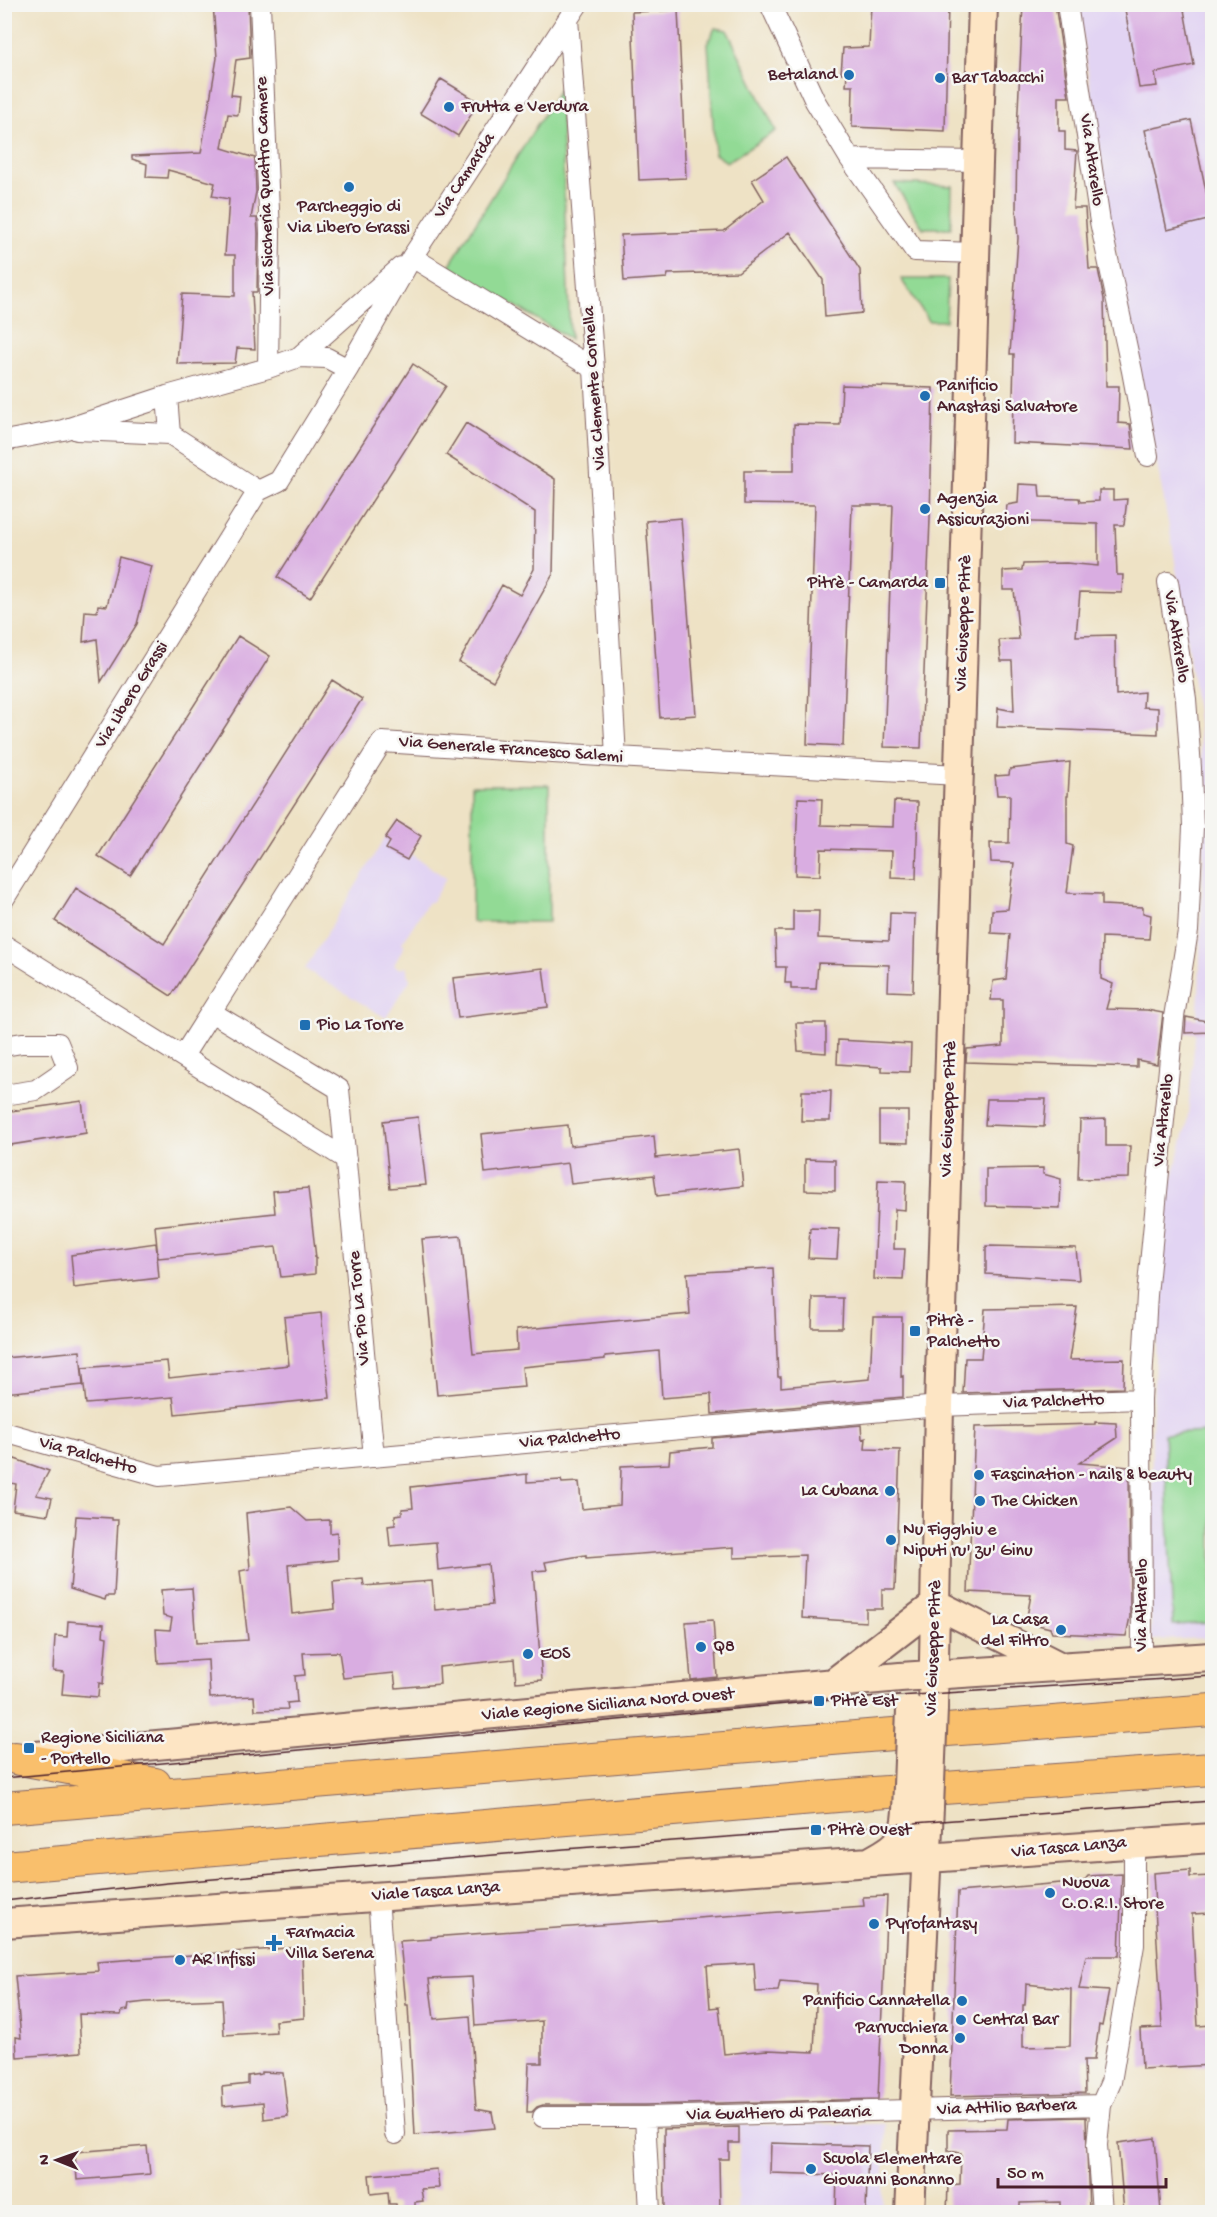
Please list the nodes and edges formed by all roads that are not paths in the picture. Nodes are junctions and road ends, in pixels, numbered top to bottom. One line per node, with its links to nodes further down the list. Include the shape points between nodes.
1 (260, 4): 11 (street, Via Siccheria Quattro Camere, via 270,233)
2 (770, 4): 6 (street, via 815,101)
3 (983, 4): 7 (street, Via Giuseppe Pitrè)
4 (1067, 4): 18 (street, Via Altarello, via 1100,222)
5 (573, 12): 9 (street, Via Camarda); 13 (street, Via Clemente Cornella)
6 (850, 159): 7 (street); 8 (street, via 915,251)
7 (978, 161): 8 (street, Via Giuseppe Pitrè)
8 (975, 253): 22 (street, Via Giuseppe Pitrè)
9 (412, 257): 10 (street); 12 (street); 13 (street)
10 (299, 357): 11 (street); 12 (street, via 327,358)
11 (268, 368): 14 (street)
12 (348, 369): 19 (street, via 279,481)
13 (594, 369): 21 (street, Via Clemente Cornella)
14 (167, 396): 15 (street); 16 (street)
15 (63, 430): 16 (street); 17 (street)
16 (170, 434): 19 (street)
17 (4, 441)
18 (1148, 456)
19 (258, 491): 23 (street, Via Libero Grassi)
20 (1168, 582): 30 (street, Via Altarello, via 1186,699 1193,827 1188,931 1174,1017)
21 (616, 757): 22 (street, Via Generale Francesco Salemi); 25 (street, Via Generale Francesco Salemi, via 382,742)
22 (959, 775): 31 (street, Via Giuseppe Pitrè)
23 (4, 899)
24 (4, 945): 27 (street)
25 (211, 1012): 27 (street); 29 (street, Via Pio La Torre, via 339,1089)
26 (4, 1046): 28 (street, via 58,1044 68,1068 36,1090)
27 (183, 1056): 29 (street)
28 (4, 1095)
29 (346, 1159): 33 (street, Via Pio La Torre)
30 (1141, 1399): 31 (street, Via Palchetto); 36 (street, Via Altarello)
31 (939, 1406): 33 (street, Via Palchetto); 34 (street, Via Giuseppe Pitrè)
32 (4, 1432): 33 (street, Via Palchetto, via 159,1476)
33 (374, 1457)
34 (936, 1604): 37 (street); 38 (street, Via Giuseppe Pitrè); 40 (street)
35 (1212, 1657): 36 (street, Viale Regione Siciliana Nord Ovest)
36 (1142, 1660): 37 (street, Viale Regione Siciliana Nord Ovest)
37 (1059, 1666): 38 (street, Viale Regione Siciliana Nord Ovest)
38 (934, 1675): 39 (street, Viale Regione Siciliana Nord Ovest); 41 (street, Via Giuseppe Pitrè)
39 (900, 1677): 40 (street, Viale Regione Siciliana Nord Ovest); 41 (street, Via Giuseppe Pitrè)
40 (832, 1683): 43 (street, Viale Regione Siciliana Nord Ovest)
41 (922, 1710): 47 (street, Via Giuseppe Pitrè, bridge)
42 (1212, 1710): 45 (main road)
43 (10, 1759): 45 (main road)
44 (1212, 1769): 52 (main road, via 873,1793)
45 (191, 1791): 46 (main road)
46 (4, 1808)
47 (918, 1809): 50 (street, Via Giuseppe Pitrè); 51 (street, Via Giuseppe Pitrè, via 889,1851)
48 (1212, 1838): 49 (street, Via Tasca Lanza)
49 (1134, 1842): 50 (street, Via Tasca Lanza); 55 (street, via 1134,1945 1111,2082)
50 (926, 1858): 51 (street); 56 (street, Via Giuseppe Pitrè)
51 (868, 1862): 53 (street, Viale Tasca Lanza)
52 (4, 1867)
53 (378, 1896): 54 (street, Viale Tasca Lanza); 59 (street)
54 (4, 1923)
55 (1101, 2105): 56 (street, Via Attilio Barbera); 62 (street, via 1097,2145)
56 (913, 2111): 58 (street, Via Gualtiero di Palearia); 61 (street, Via Giuseppe Pitrè)
57 (543, 2117): 58 (street, Via Gualtiero di Palearia)
58 (645, 2117): 60 (street)
59 (395, 2134)
60 (651, 2212)
61 (910, 2212)
62 (1102, 2212)

